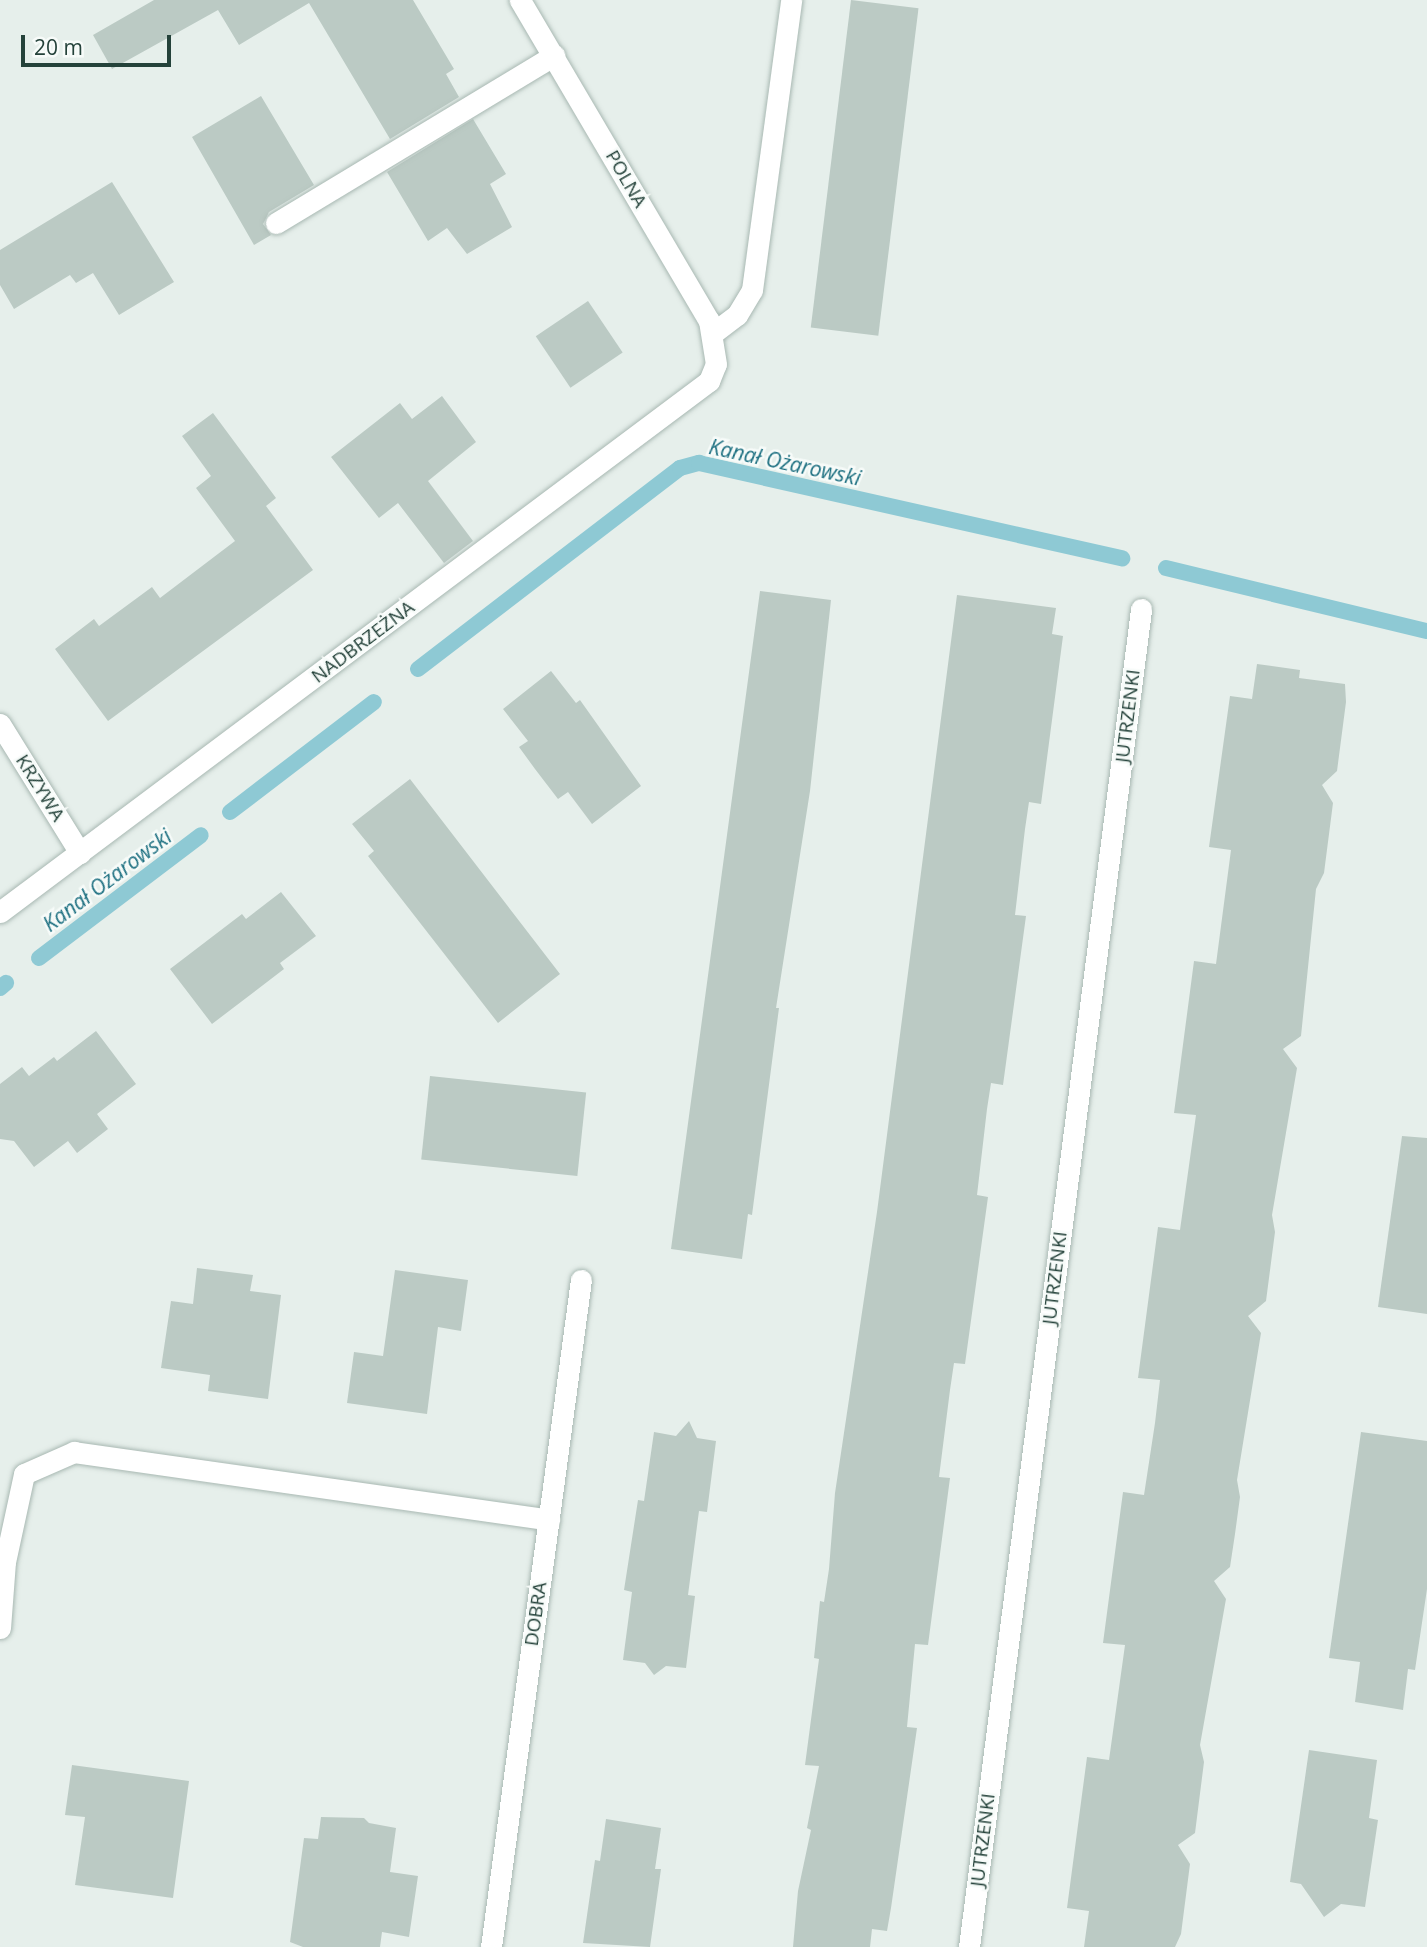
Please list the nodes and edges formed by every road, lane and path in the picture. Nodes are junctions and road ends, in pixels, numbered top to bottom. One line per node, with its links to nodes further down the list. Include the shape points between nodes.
1 (520, 0): 3 (street, POLNA)
2 (791, 0): 5 (street, via 751,290 737,315)
3 (554, 55): 4 (street); 5 (street, POLNA)
4 (276, 223)
5 (713, 333): 6 (street, POLNA)
6 (716, 364): 9 (street, NADBRZEŻNA, via 709,381)
7 (1141, 609): 15 (street, JUTRZENKI)
8 (0, 724): 9 (street, KRZYWA)
9 (80, 853): 10 (street, NADBRZEŻNA)
10 (0, 912)
11 (581, 1280): 12 (street, DOBRA)
12 (549, 1520): 13 (street, via 74,1452 24,1474 5,1562); 14 (street, DOBRA)
13 (0, 1628)
14 (491, 1947)
15 (969, 1947)

